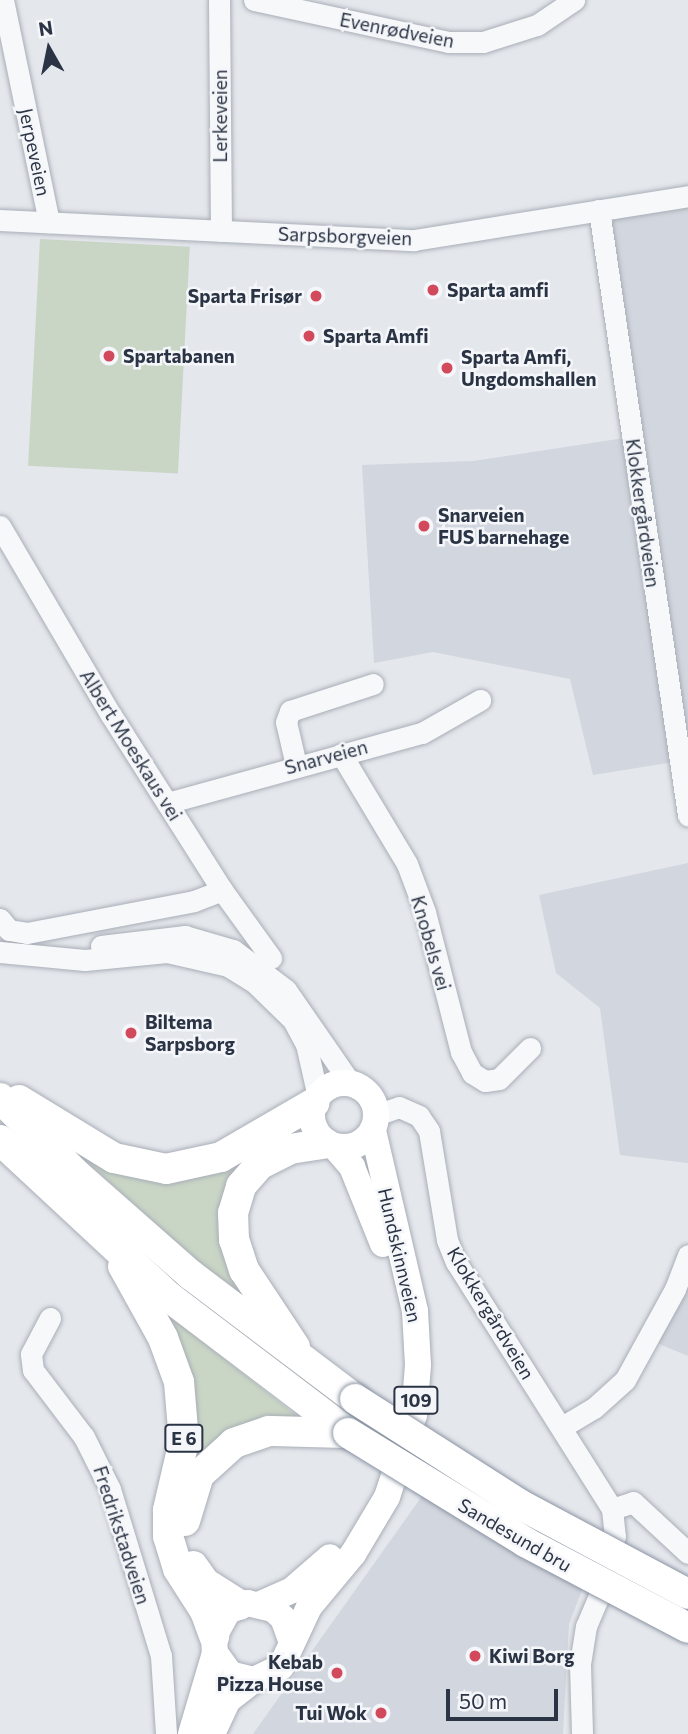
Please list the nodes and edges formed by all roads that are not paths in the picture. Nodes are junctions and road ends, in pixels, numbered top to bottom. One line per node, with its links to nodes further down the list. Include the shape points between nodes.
1 (4, 0): 8 (street, Jerpeveien)
2 (219, 0): 9 (street, Lerkeveien)
3 (254, 0): 4 (street, Evenrødveien, via 448,42 483,43 537,25)
4 (574, 0)
5 (688, 196): 6 (street, Sarpsborgveien)
6 (598, 210): 9 (street, Sarpsborgveien, via 414,240); 16 (street, Klokkergårdveien)
7 (0, 220): 8 (street, Sarpsborgveien)
8 (49, 222): 9 (street, Sarpsborgveien)
9 (221, 232)
10 (0, 526): 15 (street, Albert Moeskaus vei)
11 (373, 684): 14 (street, via 290,711 286,722)
12 (480, 700): 13 (street, Snarveien, via 422,733)
13 (341, 754): 14 (street, Snarveien); 22 (street, Knobels vei, via 407,864 425,912 461,1052 472,1073 485,1082 499,1079)
14 (296, 765): 15 (street, Snarveien)
15 (167, 803): 17 (street, Albert Moeskaus vei)
16 (688, 815)
17 (222, 890): 18 (street, via 194,901 27,933 9,930); 21 (street, Albert Moeskaus vei)
18 (0, 919)
19 (0, 953): 20 (street)
20 (52, 957): 23 (street, via 165,936 200,938 233,950 267,971 286,990); 26 (street, via 85,960 167,952 228,967 256,983 293,1020 306,1044)
21 (271, 958)
22 (530, 1048)
23 (351, 1084): 26 (main road, via 329,1087); 27 (main road, 109, via 369,1095)
24 (0, 1087): 26 (highway, via 114,1158 166,1169 221,1157)
25 (0, 1098): 33 (highway, Sandesund bru, via 156,1246)
26 (316, 1100): 29 (main road, 109, via 313,1125)
27 (374, 1123): 29 (main road, via 356,1145); 34 (street, Klokkergårdveien, via 399,1107 419,1116 429,1131 447,1240 456,1262); 41 (main road, Hundskinnveien / 109, via 415,1311 418,1365 414,1415 402,1461 376,1517 309,1607)
28 (0, 1139): 30 (highway, E 6)
29 (330, 1144): 33 (highway, via 290,1149 259,1165 241,1186 233,1213 234,1240 244,1269); 39 (main road, Hundskinnveien / 109, via 361,1185 389,1265 402,1338 398,1412 381,1475 345,1539 306,1581)
30 (110, 1245): 35 (highway, E 6, via 212,1332); 42 (highway, E 6, via 176,1368 184,1427 168,1510 169,1536 178,1569 205,1611)
31 (688, 1255): 34 (street, via 675,1289 625,1380 594,1408)
32 (50, 1318): 44 (street, Fredrikstadveien, via 31,1354 33,1370 84,1437 110,1489 161,1656)
33 (309, 1367): 38 (highway, Sandesund bru, bridge, via 521,1505)
34 (562, 1427): 36 (street, Klokkergårdveien)
35 (348, 1433): 39 (highway, E 6, via 285,1430 250,1436 219,1453 199,1475 185,1518 190,1559 205,1583); 40 (highway, Sandesund bru / E 6, bridge, via 492,1523)
36 (612, 1509): 37 (street, via 633,1502); 47 (street, via 615,1536 586,1626 580,1665)
37 (688, 1553)
38 (688, 1594)
39 (251, 1604): 41 (main road, via 283,1618); 42 (main road, 109, via 222,1617)
40 (688, 1628)
41 (291, 1640): 43 (main road, 109, via 281,1667)
42 (214, 1644): 43 (main road, via 230,1674); 45 (main road, 109)
43 (254, 1680): 46 (main road, 109, via 228,1700)
44 (166, 1734)
45 (191, 1734)
46 (212, 1734)
47 (582, 1734)

